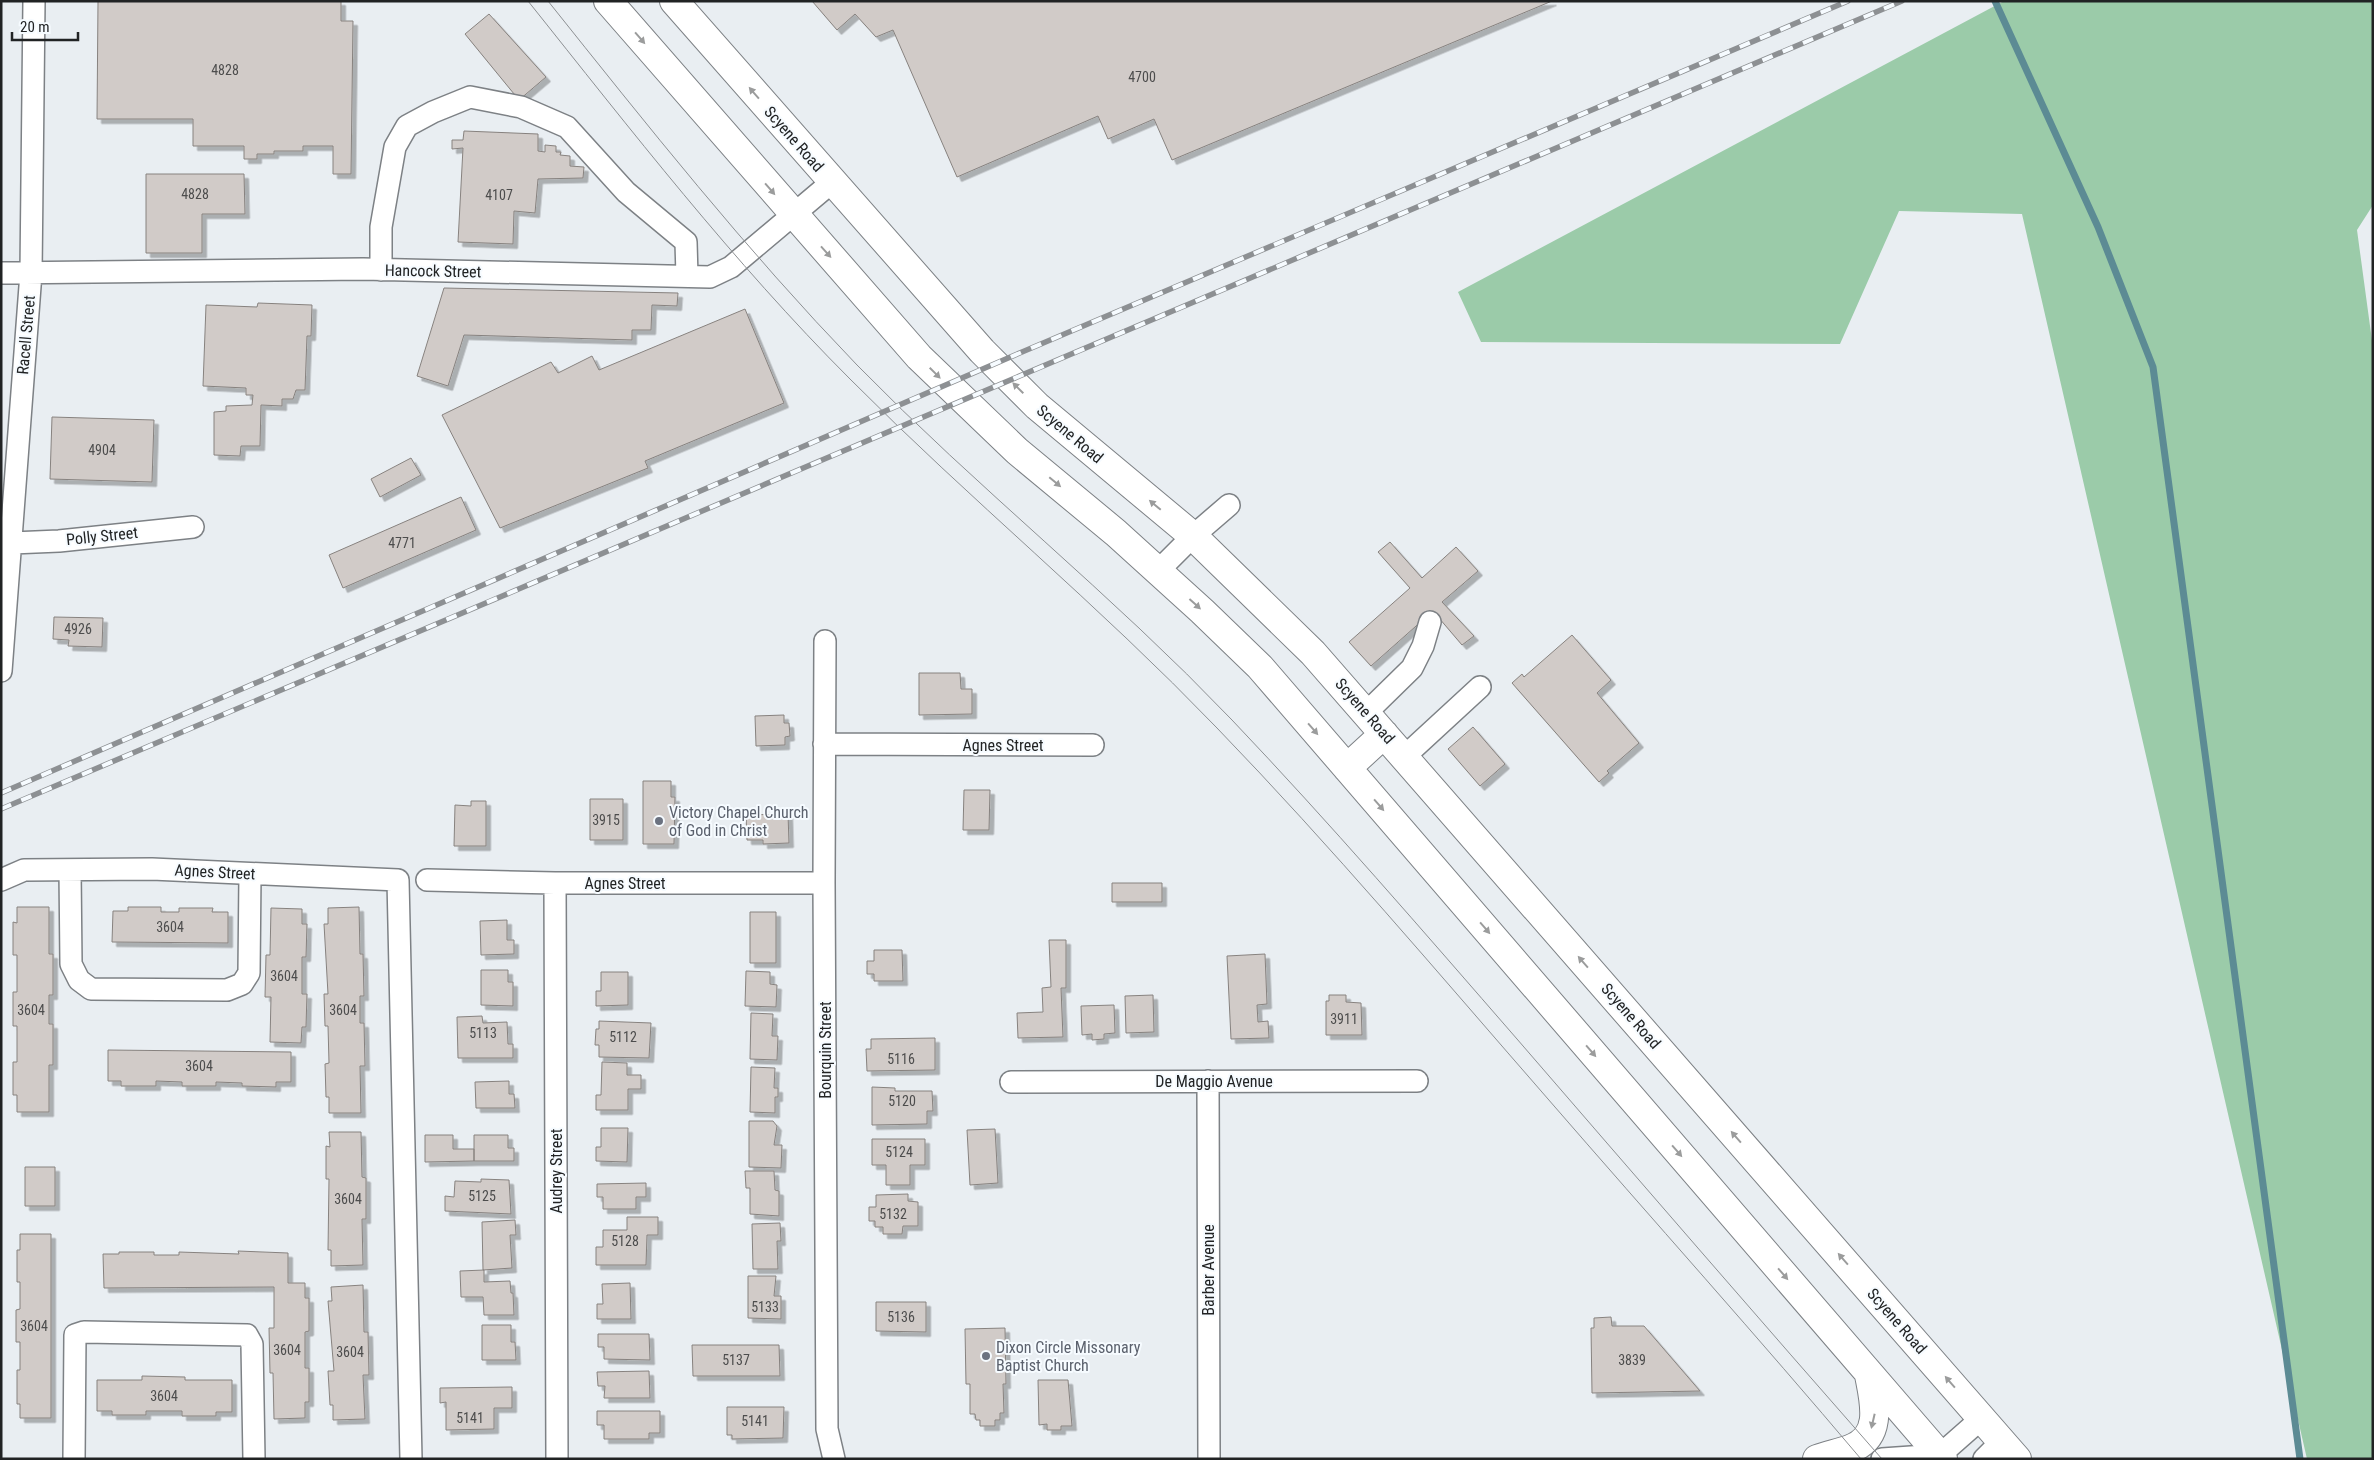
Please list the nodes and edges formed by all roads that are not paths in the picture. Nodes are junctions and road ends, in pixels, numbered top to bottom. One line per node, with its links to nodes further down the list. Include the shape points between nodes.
1 (34, 1): 8 (street, Racell Street)
2 (608, 1): 5 (main road, one-way to 5)
3 (674, 1): 4 (main road, Scyene Road, one-way to 3)
4 (832, 182): 5 (street, Hancock Street); 13 (main road, Scyene Road, one-way to 4, via 1030,400 982,351)
5 (794, 216): 9 (street, Hancock Street, via 731,267 710,278); 15 (main road, one-way to 15, via 947,385 1017,451)
6 (381, 270): 8 (street, Hancock Street); 9 (street, Hancock Street); 9 (street, via 381,227 395,147 407,126 470,97 521,107 567,127 626,192 686,242)
7 (1, 273): 8 (street, Hancock Street)
8 (31, 273): 10 (street, Racell Street)
9 (687, 276)
10 (7, 500): 14 (street, Racell Street)
11 (1229, 505): 13 (street)
12 (193, 527): 14 (street, Polly Street)
13 (1193, 536): 15 (street); 20 (main road, Scyene Road, via 1314,653)
14 (12, 543): 18 (street, Racell Street)
15 (1158, 571): 25 (main road, one-way to 25, via 1260,667)
16 (1430, 622): 20 (street, via 1412,668)
17 (825, 641): 22 (street, Bourquin Street)
18 (2, 669)
19 (1480, 686): 24 (street)
20 (1366, 712): 21 (main road, Scyene Road)
21 (1384, 734): 24 (main road, Scyene Road); 25 (main road)
22 (824, 744): 23 (street, Agnes Street); 30 (street, Bourquin Street)
23 (1093, 745)
24 (1404, 757): 36 (main road, Scyene Road, one-way to 24)
25 (1347, 768): 35 (main road, one-way to 35)
26 (70, 870): 27 (street, Agnes Street, via 152,869); 27 (street, via 71,964 79,980 91,989 227,990 242,984 249,973); 28 (street, Agnes Street, via 24,870)
27 (250, 874): 41 (street, Agnes Street, via 398,880)
28 (1, 880)
29 (427, 880): 31 (street, Agnes Street)
30 (824, 883): 31 (street, Agnes Street); 43 (street, Bourquin Street, via 827,1429)
31 (555, 884): 42 (street, Audrey Street)
32 (1208, 1081): 33 (street, De Maggio Avenue); 34 (street, De Maggio Avenue); 44 (street, Barber Avenue)
33 (1417, 1081)
34 (1011, 1082)
35 (1868, 1373): 38 (main road); 45 (main road, one-way to 45, via 1876,1407 1870,1432 1865,1440 1852,1448)
36 (1982, 1418): 37 (main road, Scyene Road); 38 (street)
37 (2001, 1453)
38 (1942, 1457): 46 (street)
39 (74, 1459): 40 (street, via 75,1334 84,1332 247,1335 252,1344)
40 (254, 1459)
41 (411, 1459)
42 (557, 1459)
43 (834, 1459)
44 (1209, 1459)
45 (1816, 1459)
46 (1882, 1459)

